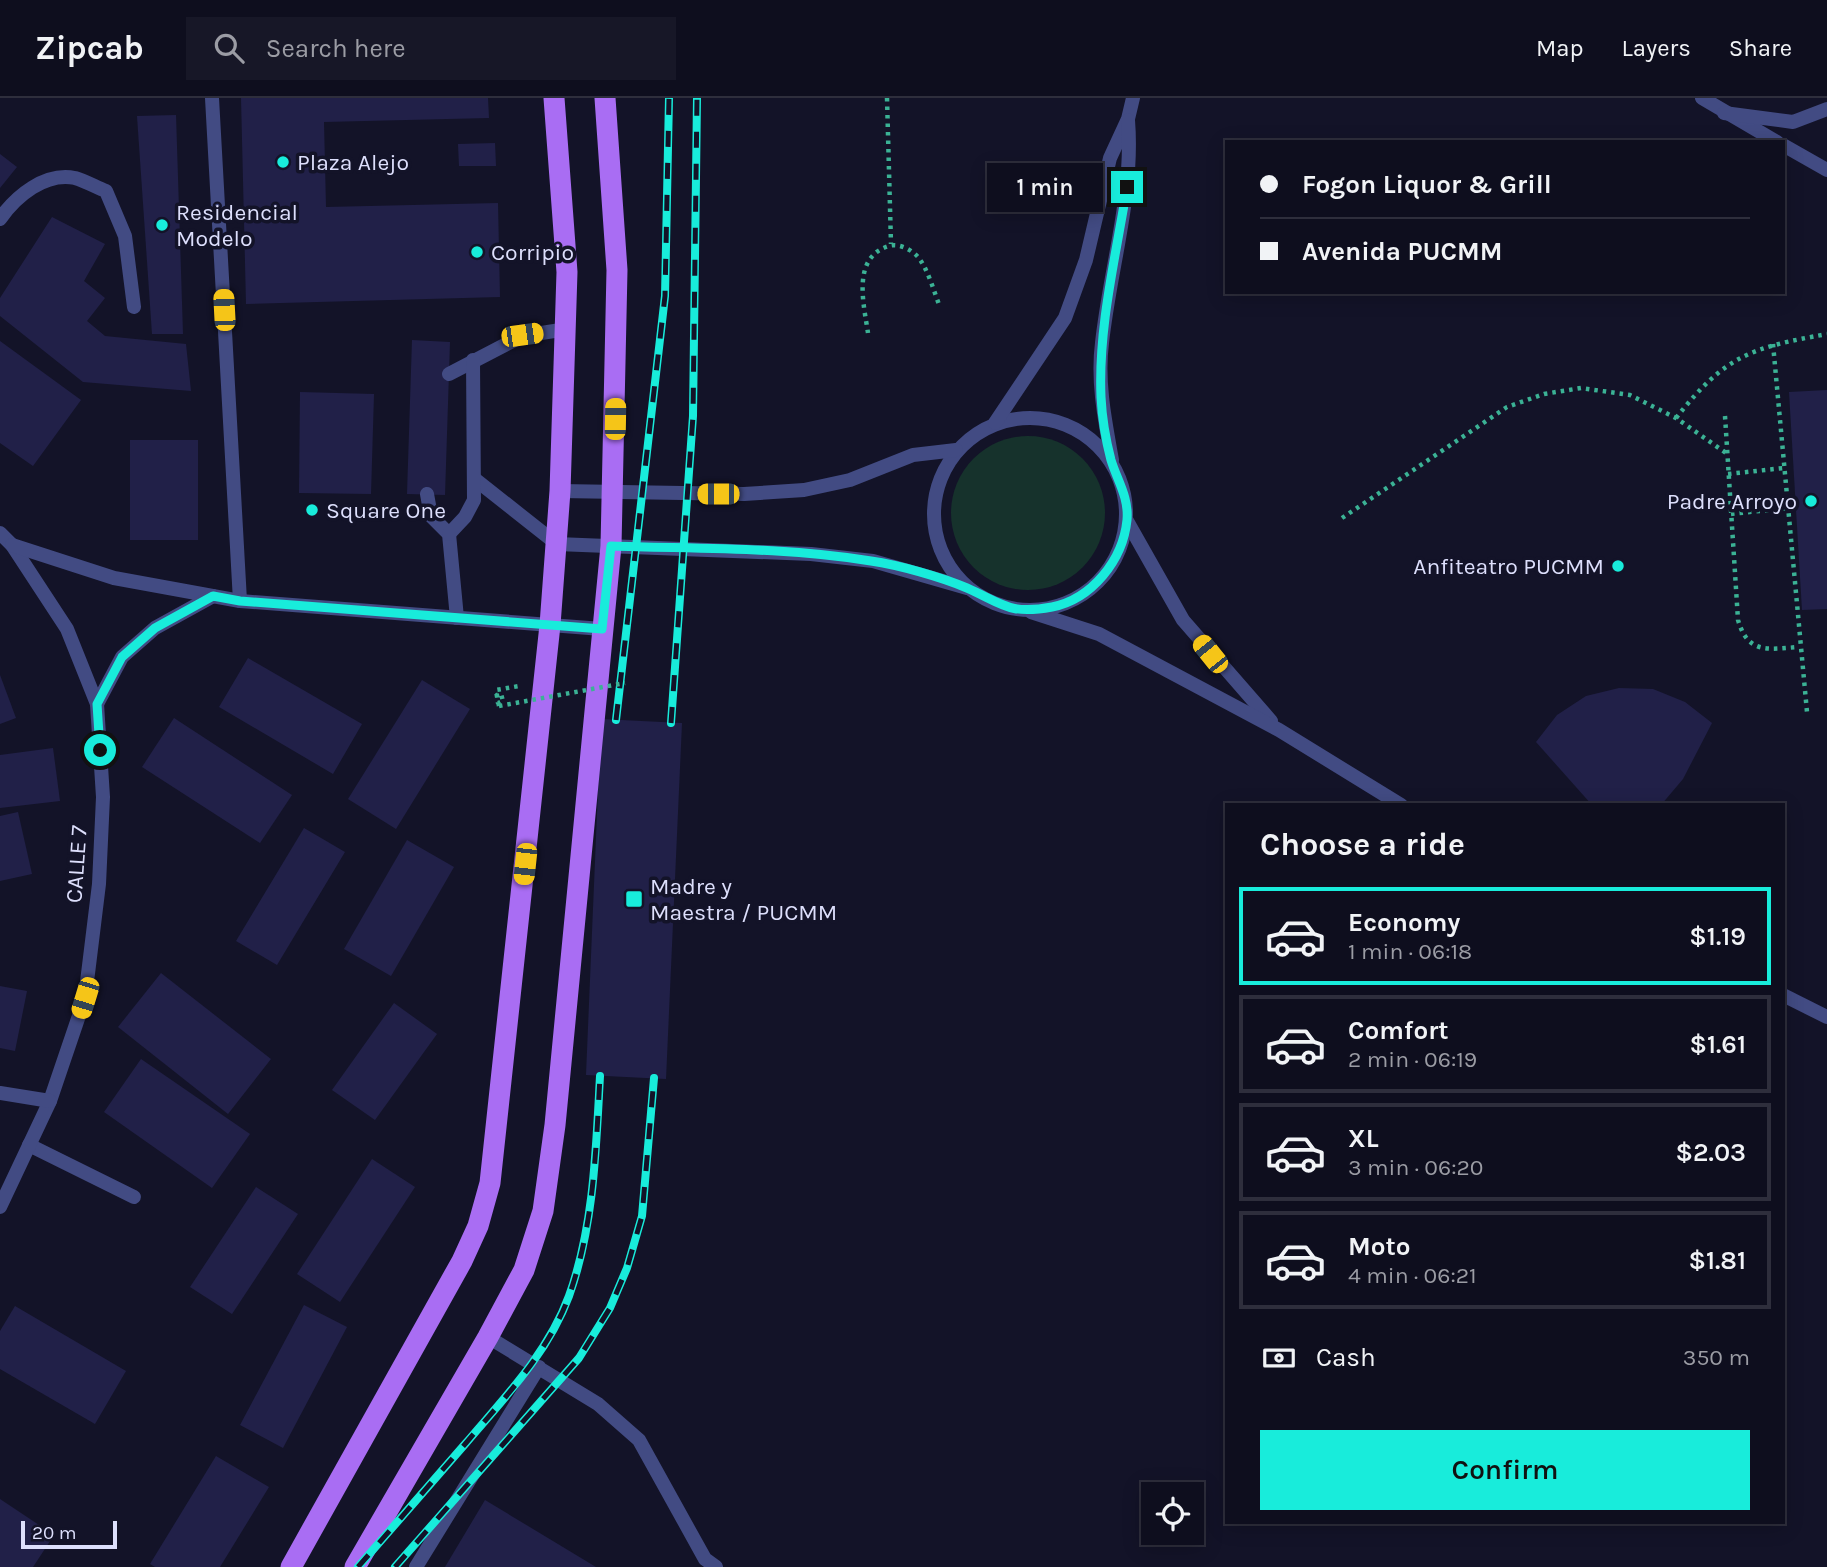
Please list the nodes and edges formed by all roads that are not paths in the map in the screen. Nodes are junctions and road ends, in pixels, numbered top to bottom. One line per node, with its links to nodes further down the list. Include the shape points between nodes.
1 (212, 98): 32 (street)
2 (554, 98): 14 (main road, via 567,260)
3 (605, 98): 22 (main road, via 617,270)
4 (1133, 98): 8 (street)
5 (1702, 98): 7 (street)
6 (1827, 109): 7 (street, via 1793,122)
7 (1724, 113): 9 (street)
8 (1128, 119): 17 (street, via 1110,158 1086,260 1065,318); 19 (street, via 1131,161 1101,345 1101,400)
9 (1773, 140)
10 (1785, 146): 11 (street)
11 (1827, 170)
12 (0, 219): 13 (street, via 37,184 73,178 106,191 125,236)
13 (134, 307)
14 (567, 329): 15 (street, via 522,335); 21 (main road)
15 (473, 360): 16 (street); 20 (street)
16 (449, 374)
17 (995, 423): 18 (street); 19 (street, via 1028,416 1061,422 1090,437)
18 (956, 450): 22 (street, via 913,455 850,480 804,490); 30 (street, via 940,476 933,506 935,537 948,565)
19 (1112, 461): 24 (street, via 1125,494)
20 (476, 480): 26 (street, via 474,500); 27 (street)
21 (560, 491): 22 (street); 27 (main road)
22 (614, 493): 29 (main road)
23 (427, 494): 26 (street, via 430,516)
24 (1127, 521): 33 (street, via 1115,558 1082,595 1055,607); 38 (street, via 1183,620)
25 (0, 533): 28 (street, CALLE 7)
26 (449, 534): 34 (street)
27 (557, 544): 29 (street); 35 (main road)
28 (12, 545): 31 (street, via 114,578); 37 (street, CALLE 7, via 67,629)
29 (611, 546): 30 (street, via 849,558); 36 (main road)
30 (968, 589): 33 (street, via 996,604)
31 (213, 596): 32 (street); 37 (street, via 155,628 122,657)
32 (240, 601): 34 (street)
33 (1026, 610): 38 (street, via 1099,634)
34 (457, 618): 35 (street)
35 (550, 625): 36 (street); 50 (main road, via 490,1183 462,1261)
36 (602, 629): 47 (main road, via 543,1211 524,1270)
37 (97, 704): 43 (street, CALLE 7, via 103,797 92,957 85,998)
38 (1279, 730): 39 (street)
39 (1398, 803)
40 (1785, 996): 41 (street)
41 (1827, 1017)
42 (0, 1093): 43 (street)
43 (50, 1101): 44 (street, CALLE 7)
44 (29, 1145): 45 (street); 46 (street, CALLE 7)
45 (134, 1197)
46 (0, 1207)
47 (488, 1337): 48 (street); 51 (main road)
48 (539, 1367): 49 (street, via 598,1404 639,1440); 52 (street)
49 (707, 1564)
50 (292, 1567)
51 (355, 1567)
52 (416, 1567)

